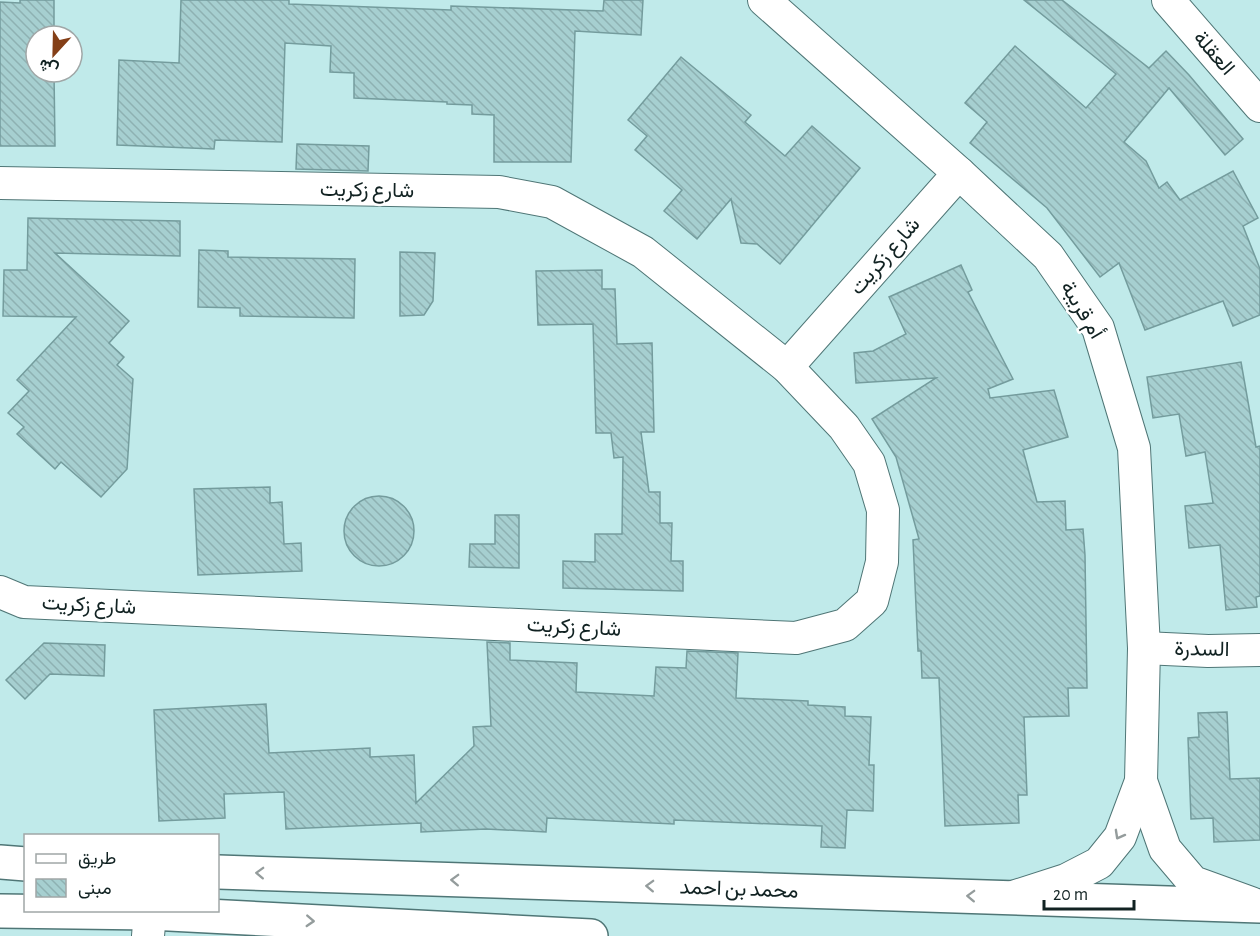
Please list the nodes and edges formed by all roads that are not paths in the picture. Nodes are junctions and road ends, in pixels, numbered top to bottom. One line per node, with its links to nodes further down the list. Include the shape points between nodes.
1 (765, 0): 4 (street, أم قريبة)
2 (1167, 0): 3 (street, العقلة)
3 (1260, 106)
4 (958, 173): 6 (street, شارع زكريت); 8 (street, أم قريبة, via 1048,256 1098,328 1134,448)
5 (0, 183): 6 (street, شارع زكريت, via 499,192 552,202 643,252)
6 (787, 367): 7 (street, شارع زكريت, via 844,427 869,463 883,510 882,562 872,601 844,626 796,638 24,602)
7 (0, 592)
8 (1144, 648): 9 (street, السدرة); 10 (street, أم قريبة)
9 (1260, 650)
10 (1142, 781): 14 (street, أم قريبة, one-way to 14, via 1120,837 1099,863 1066,880); 15 (street, أم قريبة, via 1166,849 1194,882)
11 (0, 862): 12 (street)
12 (24, 864)
13 (219, 872): 14 (street, محمد بن احمد, one-way to 13)
14 (1011, 898): 15 (street, محمد بن احمد)
15 (1259, 905)
16 (0, 911): 17 (street)
17 (149, 925): 18 (street, one-way to 18)
18 (591, 936)

